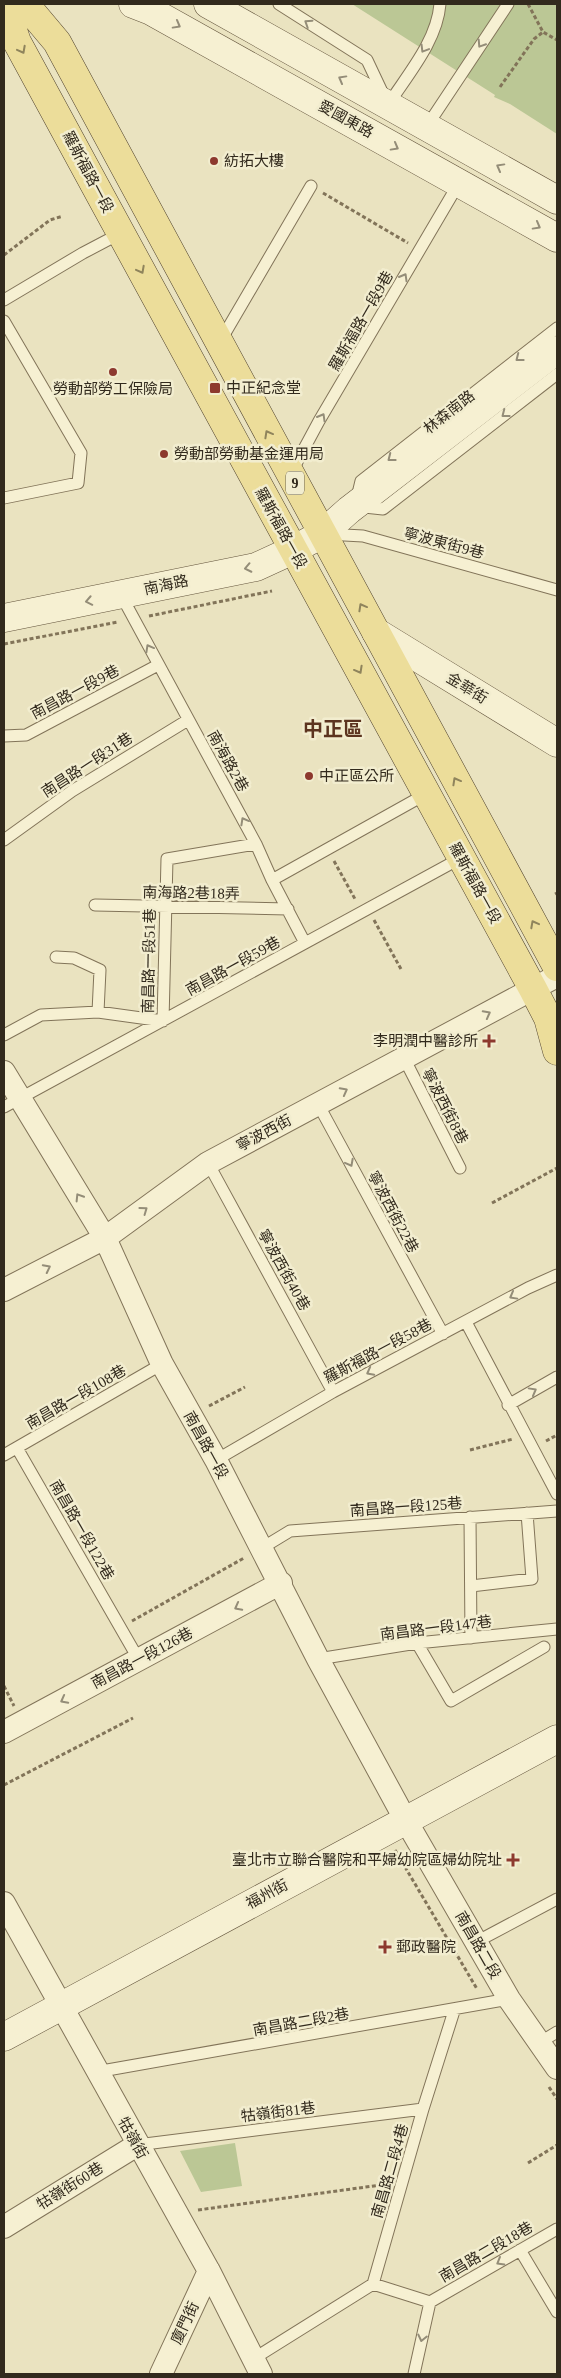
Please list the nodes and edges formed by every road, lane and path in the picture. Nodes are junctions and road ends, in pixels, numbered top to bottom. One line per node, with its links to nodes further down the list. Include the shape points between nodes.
1 (25, 4): 25 (main road, 9, via 57,42)
2 (133, 4): 14 (street, 愛國東路, one-way to 14, via 151,11)
3 (208, 4): 12 (street, one-way to 3)
4 (279, 4): 12 (lane, one-way to 4, via 367,60)
5 (440, 4): 12 (lane, one-way to 12, via 435,28)
6 (508, 4): 13 (lane, one-way to 13)
7 (528, 4): 9 (path)
8 (4, 5): 18 (main road, 羅斯福路一段 / 9, one-way to 18, via 17,42)
9 (543, 32): 10 (path); 11 (path, via 534,39)
10 (557, 40)
11 (500, 87)
12 (388, 105): 13 (street)
13 (427, 126): 16 (street, one-way to 13)
14 (459, 183): 19 (street, 愛國東路, one-way to 19); 20 (lane, 羅斯福路一段9巷)
15 (311, 186): 20 (path); 25 (lane)
16 (557, 200)
17 (63, 216): 21 (path, via 50,220)
18 (121, 233): 22 (lane); 32 (main road, 羅斯福路一段 / 9, one-way to 32)
19 (557, 238)
20 (420, 250): 28 (lane, 羅斯福路一段9巷, one-way to 20)
21 (4, 255)
22 (4, 300)
23 (4, 321): 29 (lane, via 81,453 78,483)
24 (557, 328): 30 (lane, 林森南路, one-way to 30, via 361,481)
25 (219, 343): 28 (main road, 9, one-way to 25)
26 (557, 350): 30 (street, 林森南路)
27 (557, 374): 30 (lane, one-way to 30, via 383,509)
28 (290, 475): 31 (main road, 9)
29 (4, 498)
30 (355, 506): 31 (street, 林森南路)
31 (322, 534): 32 (street, 南海路); 33 (lane, 寧波東街9巷, via 363,536); 36 (main road, 9, one-way to 31)
32 (293, 550): 34 (street, 南海路, one-way to 34, via 256,567); 41 (main road, 羅斯福路一段 / 9, one-way to 41)
33 (557, 590)
34 (121, 594): 35 (street, 南海路, one-way to 35); 37 (lane, 南海路2巷, one-way to 34)
35 (4, 618)
36 (376, 632): 40 (street, 金華街); 53 (main road, 9, one-way to 36)
37 (158, 665): 38 (lane, 南海路2巷); 39 (lane, 南昌路一段9巷, via 26,735)
38 (188, 720): 42 (lane, 南昌路一段31巷, via 72,791); 43 (lane, 南海路2巷, one-way to 38)
39 (4, 736)
40 (557, 743)
41 (426, 794): 44 (lane); 45 (main road, 羅斯福路一段 / 9)
42 (4, 840)
43 (256, 844): 46 (lane, 南海路2巷); 48 (lane, 南昌路一段51巷, via 167,858)
44 (328, 850): 46 (lane); 50 (path)
45 (462, 858): 50 (lane, 南昌路一段59巷); 56 (main road, 羅斯福路一段 / 9)
46 (272, 880): 49 (lane, 南海路2巷)
47 (95, 905): 48 (lane, 南海路2巷18弄)
48 (165, 908): 49 (lane, 南海路2巷18弄); 58 (lane, 南昌路一段51巷)
49 (288, 909): 51 (lane, 南海路2巷)
50 (365, 910): 51 (lane, 南昌路一段59巷); 54 (path)
51 (305, 943): 58 (lane, 南昌路一段59巷)
52 (56, 957): 57 (lane, via 74,958 100,970)
53 (557, 967)
54 (402, 970)
55 (557, 976): 56 (street, 寧波西街)
56 (533, 989): 59 (main road, 羅斯福路一段 / 9); 62 (street, 寧波西街, one-way to 56)
57 (98, 1012): 58 (lane, 南昌路一段51巷); 60 (lane, 南昌路一段51巷, via 41,1016)
58 (163, 1021): 64 (lane, 南昌路一段59巷)
59 (553, 1023): 61 (main road, 羅斯福路一段 / 9)
60 (4, 1035)
61 (557, 1051)
62 (404, 1058): 65 (street, 寧波西街, one-way to 62); 67 (lane, 寧波西街8巷)
63 (4, 1072): 64 (street, 南昌路一段)
64 (11, 1103): 70 (street, 南昌路一段, one-way to 64)
65 (318, 1104): 66 (street, 寧波西街); 74 (lane, 寧波西街22巷, one-way to 74)
66 (208, 1163): 70 (street, 寧波西街, one-way to 66); 78 (lane, 寧波西街40巷)
67 (460, 1168)
68 (557, 1168): 69 (path)
69 (492, 1203)
70 (105, 1238): 72 (street, 寧波西街, one-way to 70); 75 (street, 南昌路一段)
71 (557, 1275): 73 (lane, 羅斯福路一段58巷, one-way to 73)
72 (4, 1290)
73 (466, 1322): 74 (lane, 羅斯福路一段58巷); 79 (lane)
74 (442, 1334): 78 (lane, 羅斯福路一段58巷, one-way to 78)
75 (162, 1364): 80 (street, 南昌路一段); 82 (lane, 南昌路一段108巷)
76 (557, 1377): 79 (lane, one-way to 76)
77 (245, 1387): 80 (path)
78 (333, 1392): 85 (lane, 羅斯福路一段58巷)
79 (508, 1405): 81 (lane)
80 (190, 1416): 85 (street, 南昌路一段)
81 (524, 1436): 83 (path); 86 (lane)
82 (17, 1448): 84 (lane, 南昌路一段108巷); 93 (lane, 南昌路一段122巷)
83 (470, 1450)
84 (4, 1454)
85 (216, 1460): 90 (street, 南昌路一段)
86 (557, 1494)
87 (557, 1511): 88 (lane, 南昌路一段125巷)
88 (526, 1513): 89 (lane, 南昌路一段125巷); 92 (lane, via 532,1579)
89 (470, 1518): 90 (lane, 南昌路一段125巷, via 290,1531); 92 (lane)
90 (262, 1548): 91 (street, 南昌路一段); 93 (path)
91 (281, 1583): 98 (street, 南昌路一段); 99 (street, 南昌路一段126巷, one-way to 99)
92 (471, 1586): 95 (lane)
93 (121, 1628): 99 (lane, 南昌路一段122巷)
94 (557, 1629): 95 (lane, 南昌路一段147巷)
95 (471, 1638): 96 (lane, 南昌路一段147巷)
96 (417, 1643): 97 (lane, via 451,1701); 98 (lane, 南昌路一段147巷)
97 (544, 1647)
98 (318, 1659): 104 (street, 南昌路一段)
99 (139, 1660): 101 (street, 南昌路一段126巷, one-way to 101)
100 (133, 1718): 103 (path)
101 (4, 1732)
102 (557, 1739): 104 (street, 福州街)
103 (4, 1785)
104 (405, 1819): 107 (street, 南昌路二段); 109 (street, 福州街)
105 (557, 1899): 107 (lane)
106 (4, 1903): 109 (street, 牯嶺街)
107 (476, 1942): 108 (street, 南昌路二段)
108 (509, 1999): 110 (lane, 南昌路二段2巷); 112 (street, 南昌路二段)
109 (59, 2006): 111 (street, 福州街); 114 (street, 牯嶺街)
110 (454, 2011): 114 (lane, 南昌路二段2巷); 115 (lane, 南昌路二段4巷)
111 (4, 2037)
112 (548, 2038): 113 (street, 南昌路二段)
113 (557, 2068)
114 (96, 2072): 116 (street, 牯嶺街)
115 (422, 2108): 116 (lane, 牯嶺街81巷); 119 (lane, 南昌路二段4巷)
116 (137, 2145): 120 (street, 牯嶺街); 121 (street, 牯嶺街60巷)
117 (557, 2145): 118 (path)
118 (528, 2164)
119 (403, 2182): 120 (path); 125 (lane, 南昌路二段4巷)
120 (175, 2213): 124 (street, 牯嶺街)
121 (4, 2227)
122 (557, 2229): 123 (lane, 南昌路二段18巷)
123 (520, 2250): 126 (lane, 南昌路二段18巷, one-way to 126); 127 (lane)
124 (209, 2271): 128 (street, 牯嶺街); 129 (street, 廈門街)
125 (373, 2284): 126 (lane); 128 (lane)
126 (430, 2302): 130 (lane, one-way to 130)
127 (557, 2312)
128 (257, 2366)
129 (161, 2374)
130 (414, 2374)

